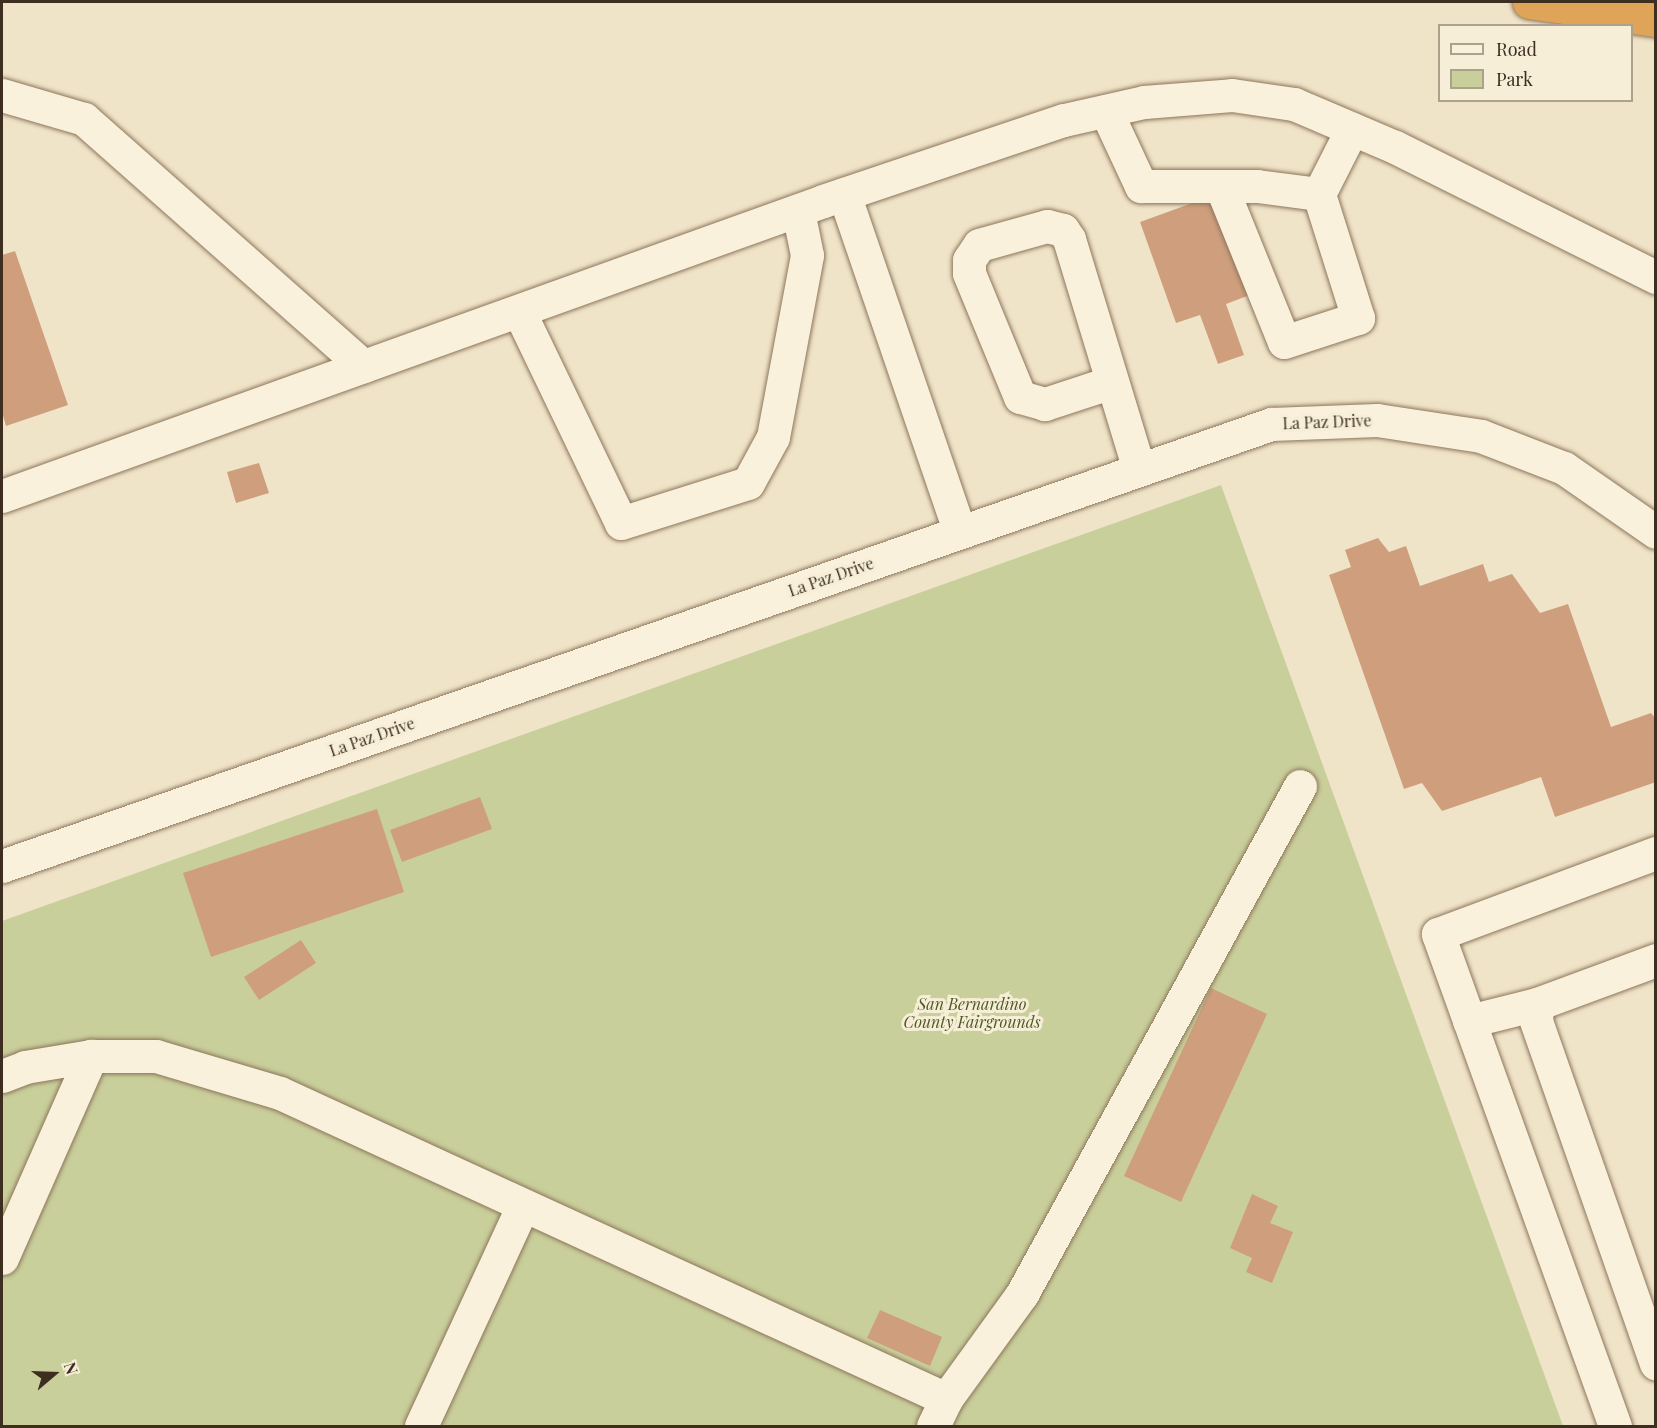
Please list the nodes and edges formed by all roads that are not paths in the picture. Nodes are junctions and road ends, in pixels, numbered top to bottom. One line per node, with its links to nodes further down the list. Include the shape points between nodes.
1 (1529, 2): 2 (highway)
2 (1656, 20)
3 (2, 95): 12 (street, via 84,118)
4 (1106, 111): 5 (street, via 1144,102 1232,95 1294,104); 6 (street, via 1141,186); 7 (street, via 1064,120)
5 (1352, 129): 8 (street); 10 (street)
6 (1221, 186): 8 (street); 8 (street, via 1284,342 1358,318)
7 (844, 194): 9 (street); 16 (street)
8 (1319, 194)
9 (798, 211): 11 (street); 11 (street, via 807,255 773,437 748,483 621,523)
10 (1656, 277)
11 (519, 311): 12 (street)
12 (363, 366): 15 (street)
13 (1112, 382): 13 (street, via 1063,230 1047,226 979,244 969,260 969,273 1014,391 1020,397 1045,404); 14 (street)
14 (1139, 470): 16 (street, La Paz Drive); 17 (street, La Paz Drive, via 1271,424 1377,420 1481,436 1564,468)
15 (2, 496)
16 (960, 532): 20 (street, La Paz Drive)
17 (1656, 532)
18 (1300, 786): 29 (street, via 1022,1294)
19 (1656, 854): 23 (street, via 1438,934)
20 (2, 866)
21 (1656, 960): 22 (street)
22 (1538, 1004): 23 (street); 28 (street, via 1536,1022)
23 (1469, 1021): 31 (street)
24 (91, 1056): 25 (street, via 25,1066); 26 (street, via 156,1056 280,1093); 27 (street)
25 (2, 1076)
26 (523, 1204): 29 (street); 30 (street)
27 (2, 1258)
28 (1656, 1364)
29 (939, 1413)
30 (421, 1426)
31 (1615, 1426)

